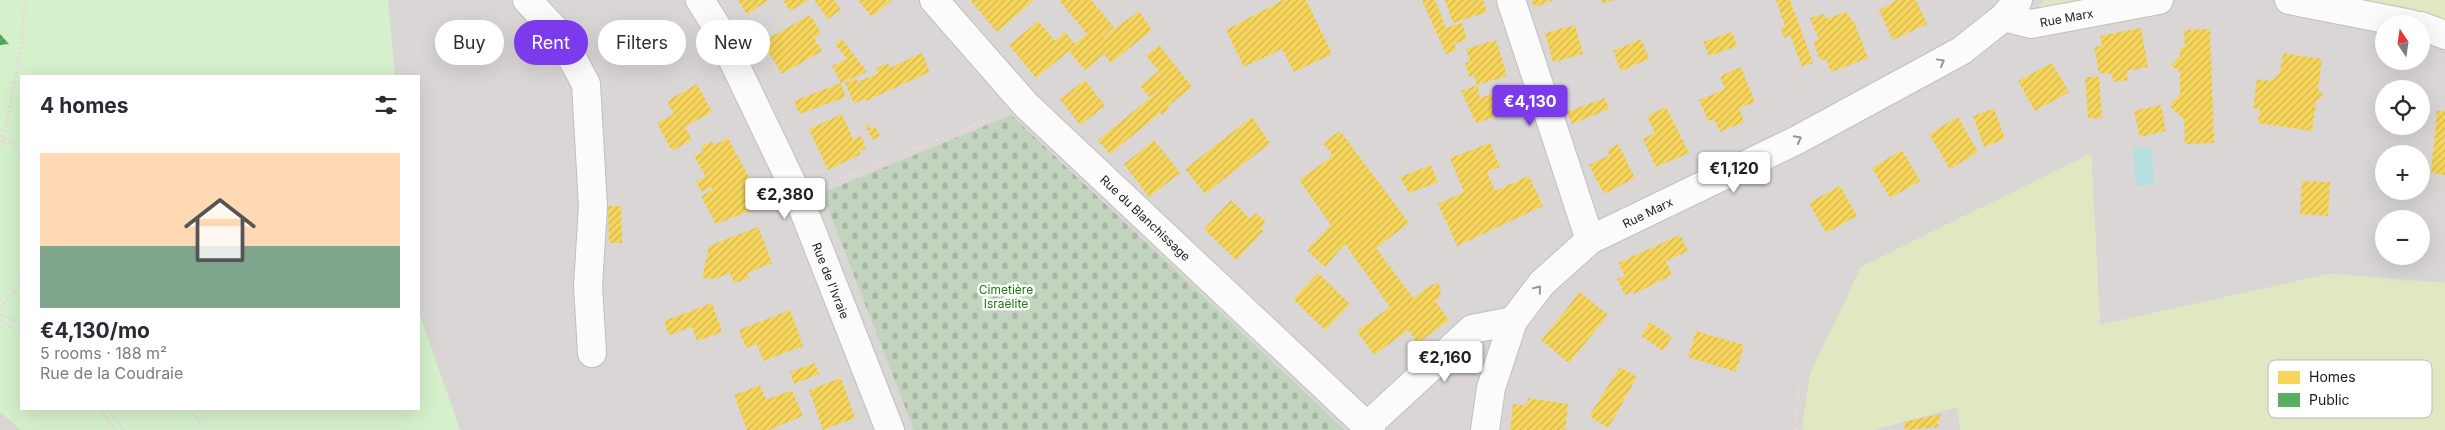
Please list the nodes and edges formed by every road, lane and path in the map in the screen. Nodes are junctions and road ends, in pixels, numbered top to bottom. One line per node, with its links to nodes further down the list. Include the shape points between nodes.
1 (25, 0): 14 (path, via 22,41)
2 (527, 0): 26 (street, via 559,34 586,84 593,207 588,286)
3 (700, 0): 17 (street, Rue de l'Ivraie, via 718,27)
4 (934, 0): 12 (street, Rue du Blanchissage)
5 (1511, 0): 18 (street)
6 (2159, 0): 8 (street, Rue Marx, via 2031,24)
7 (2289, 0): 9 (street)
8 (2011, 9): 18 (street, Rue Marx, one-way to 8, via 1798,140 1960,51)
9 (2375, 17)
10 (2430, 29): 11 (street)
11 (2445, 34)
12 (1026, 105): 17 (path); 31 (street, Rue du Blanchissage)
13 (0, 135): 14 (path)
14 (4, 137): 15 (path); 16 (path)
15 (0, 147)
16 (20, 149)
17 (798, 196): 35 (street, Rue de l'Ivraie)
18 (1590, 240): 23 (street, Rue Marx, one-way to 18, via 1542,283)
19 (20, 284): 20 (path)
20 (0, 308)
21 (0, 314): 24 (path)
22 (0, 321): 25 (path)
23 (1513, 321): 31 (street, Rue du Blanchissage, via 1472,329); 36 (street, Rue Marx, via 1491,388)
24 (20, 324)
25 (20, 331)
26 (592, 353)
27 (1799, 380): 37 (path)
28 (101, 410): 32 (path)
29 (109, 410): 33 (path)
30 (191, 410): 34 (path)
31 (1369, 428)
32 (115, 430)
33 (124, 430)
34 (205, 430)
35 (890, 430)
36 (1485, 430)
37 (1796, 430)

